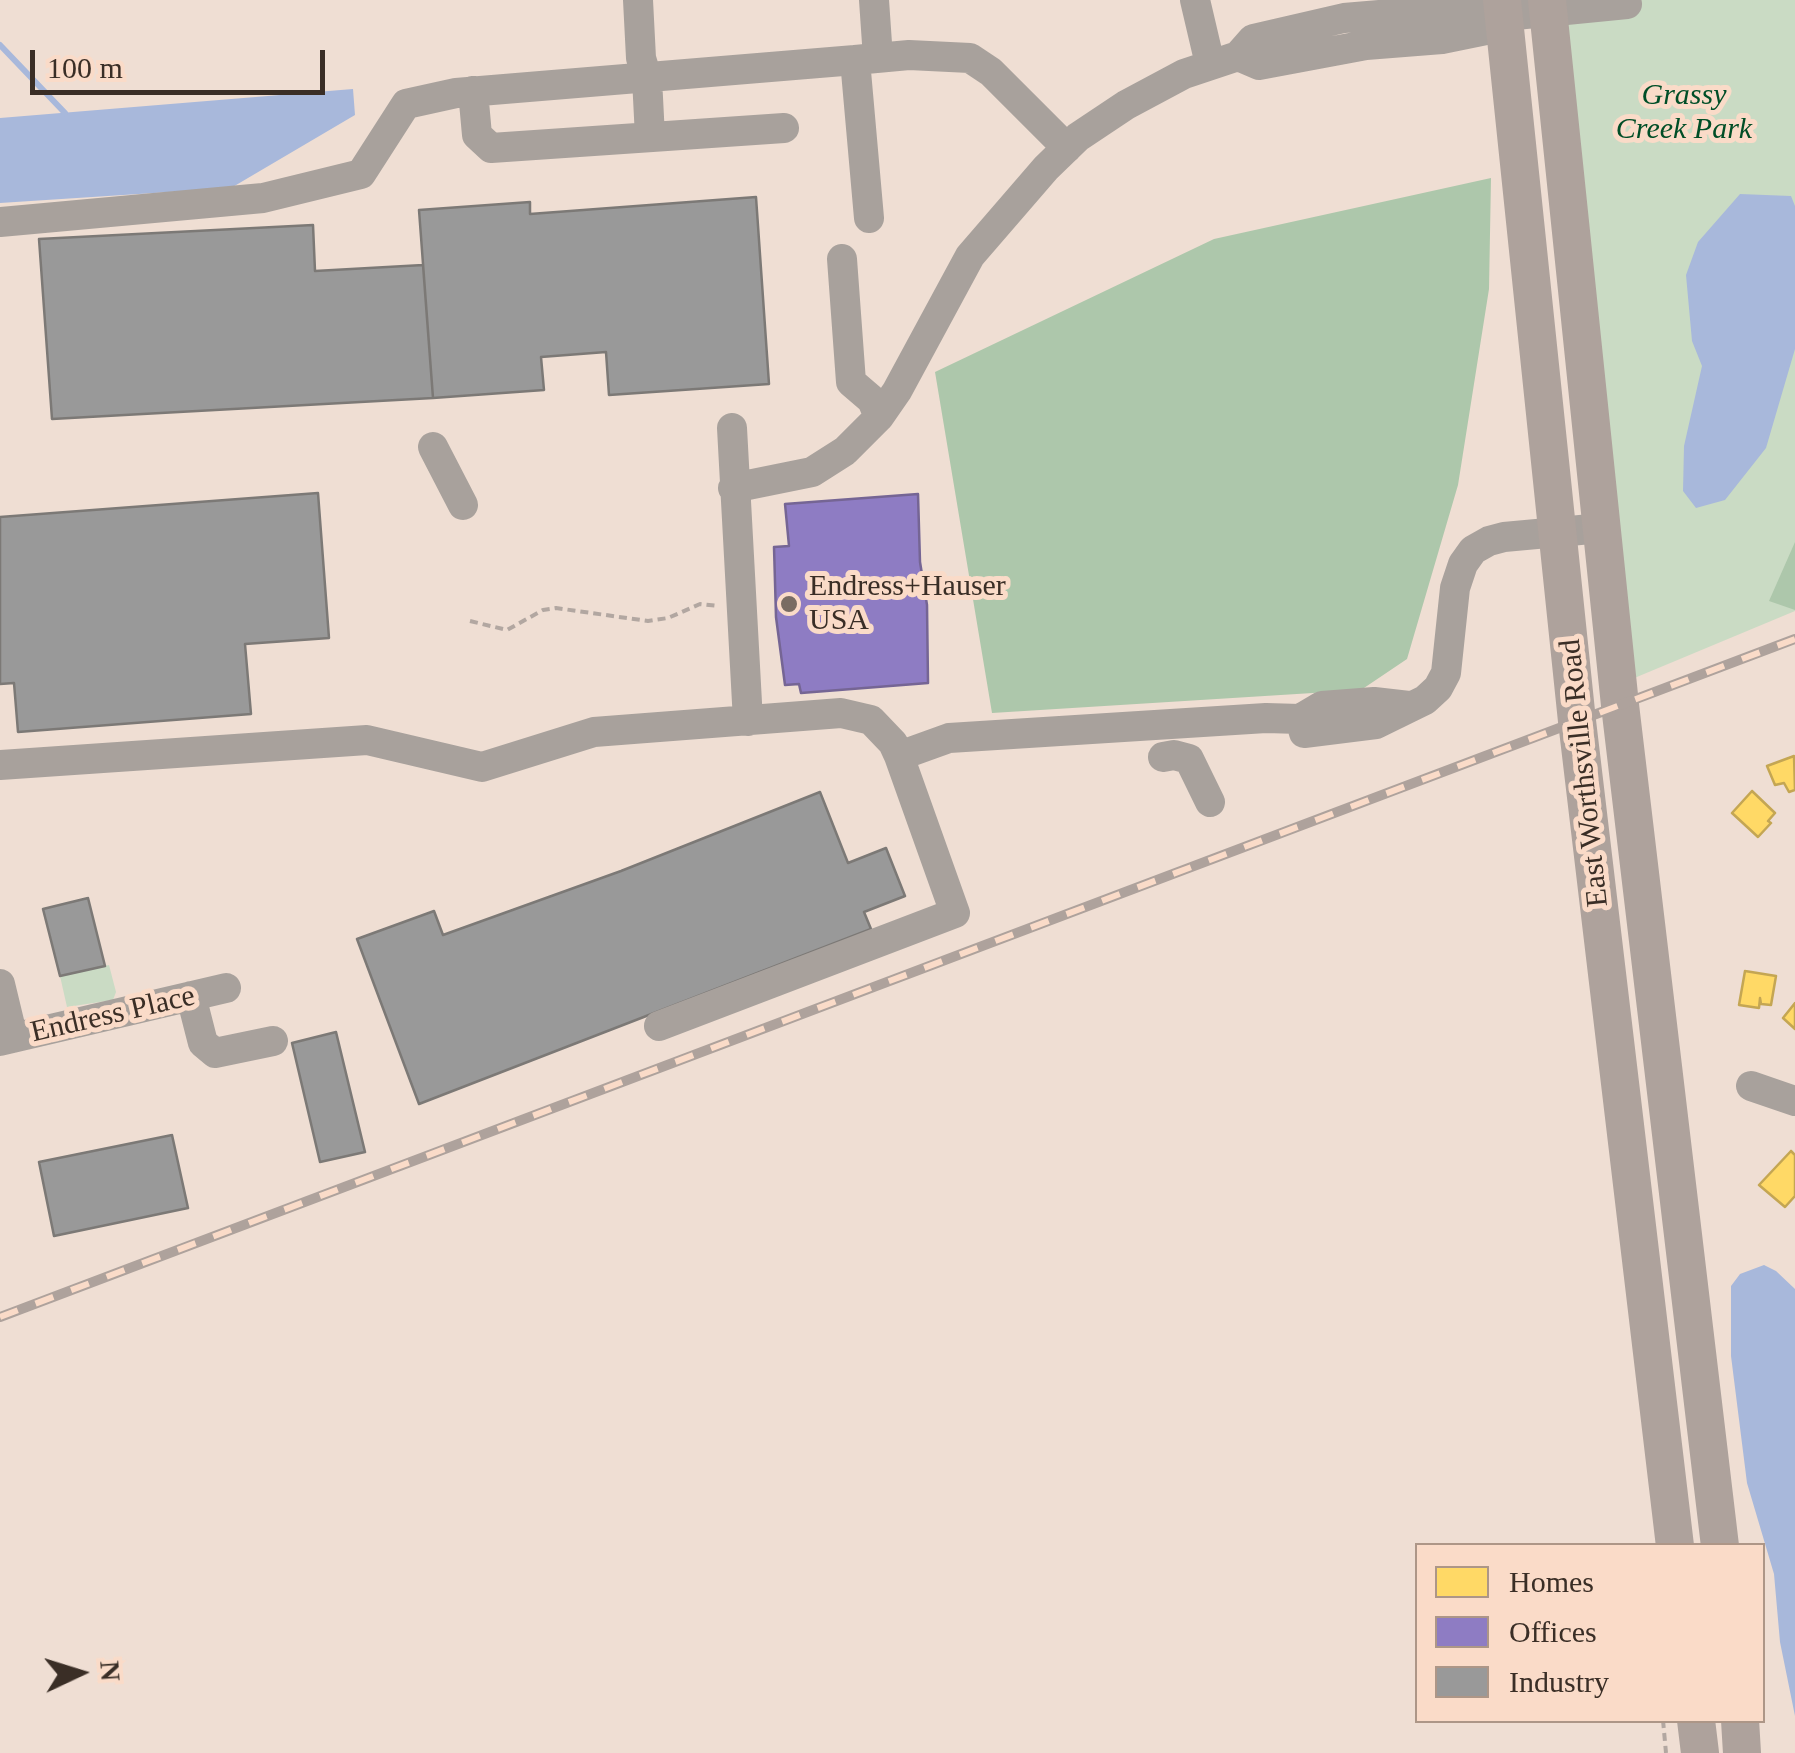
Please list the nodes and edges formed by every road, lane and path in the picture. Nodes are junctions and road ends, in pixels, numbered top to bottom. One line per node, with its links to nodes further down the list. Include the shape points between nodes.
1 (638, 0): 9 (street)
2 (874, 0): 7 (street)
3 (1195, 0): 8 (street)
4 (1627, 4): 5 (street)
5 (1548, 6): 6 (street); 22 (main road, East Worthsville Road)
6 (1500, 11): 8 (street, via 1484,6 1344,18 1253,39); 23 (main road, East Worthsville Road)
7 (866, 59): 9 (street); 13 (street, via 970,58); 14 (street)
8 (1224, 60): 13 (street, via 1126,106)
9 (647, 78): 10 (street); 12 (street)
10 (473, 92): 12 (street, via 477,135 491,148); 15 (street, via 406,104 361,174 264,198)
11 (784, 128): 12 (street)
12 (650, 137)
13 (1067, 148): 17 (street, via 970,256)
14 (869, 218)
15 (0, 222)
16 (842, 260): 17 (street, via 851,382 872,400)
17 (880, 418): 20 (street, via 812,472)
18 (732, 428): 20 (street)
19 (433, 448): 21 (street)
20 (733, 488): 24 (street)
21 (463, 505)
22 (1602, 528): 23 (street); 40 (main road, East Worthsville Road)
23 (1560, 530): 27 (street, via 1489,540 1473,550 1455,588 1446,673 1425,700 1409,706 1322,706 1302,726 1266,718 949,738); 39 (main road, East Worthsville Road)
24 (740, 608): 25 (path, via 700,604 648,621 556,608 507,630); 26 (street)
25 (470, 621)
26 (748, 721): 27 (street, via 856,714 871,720); 29 (street, via 578,735 482,767 367,740)
27 (899, 756): 34 (street, via 955,913)
28 (1163, 757): 30 (street, via 1189,759)
29 (0, 766)
30 (1210, 802)
31 (0, 984): 35 (street)
32 (226, 988): 33 (street, Endress Place)
33 (191, 996): 35 (street, Endress Place); 36 (street, via 203,1043 215,1053)
34 (659, 1026)
35 (6, 1040)
36 (273, 1041)
37 (1751, 1086): 38 (street)
38 (1795, 1101)
39 (1675, 1543)
40 (1720, 1543)
41 (1663, 1723): 44 (path)
42 (1696, 1723): 45 (main road)
43 (1740, 1723): 46 (main road)
44 (1666, 1753)
45 (1700, 1753)
46 (1742, 1753)

